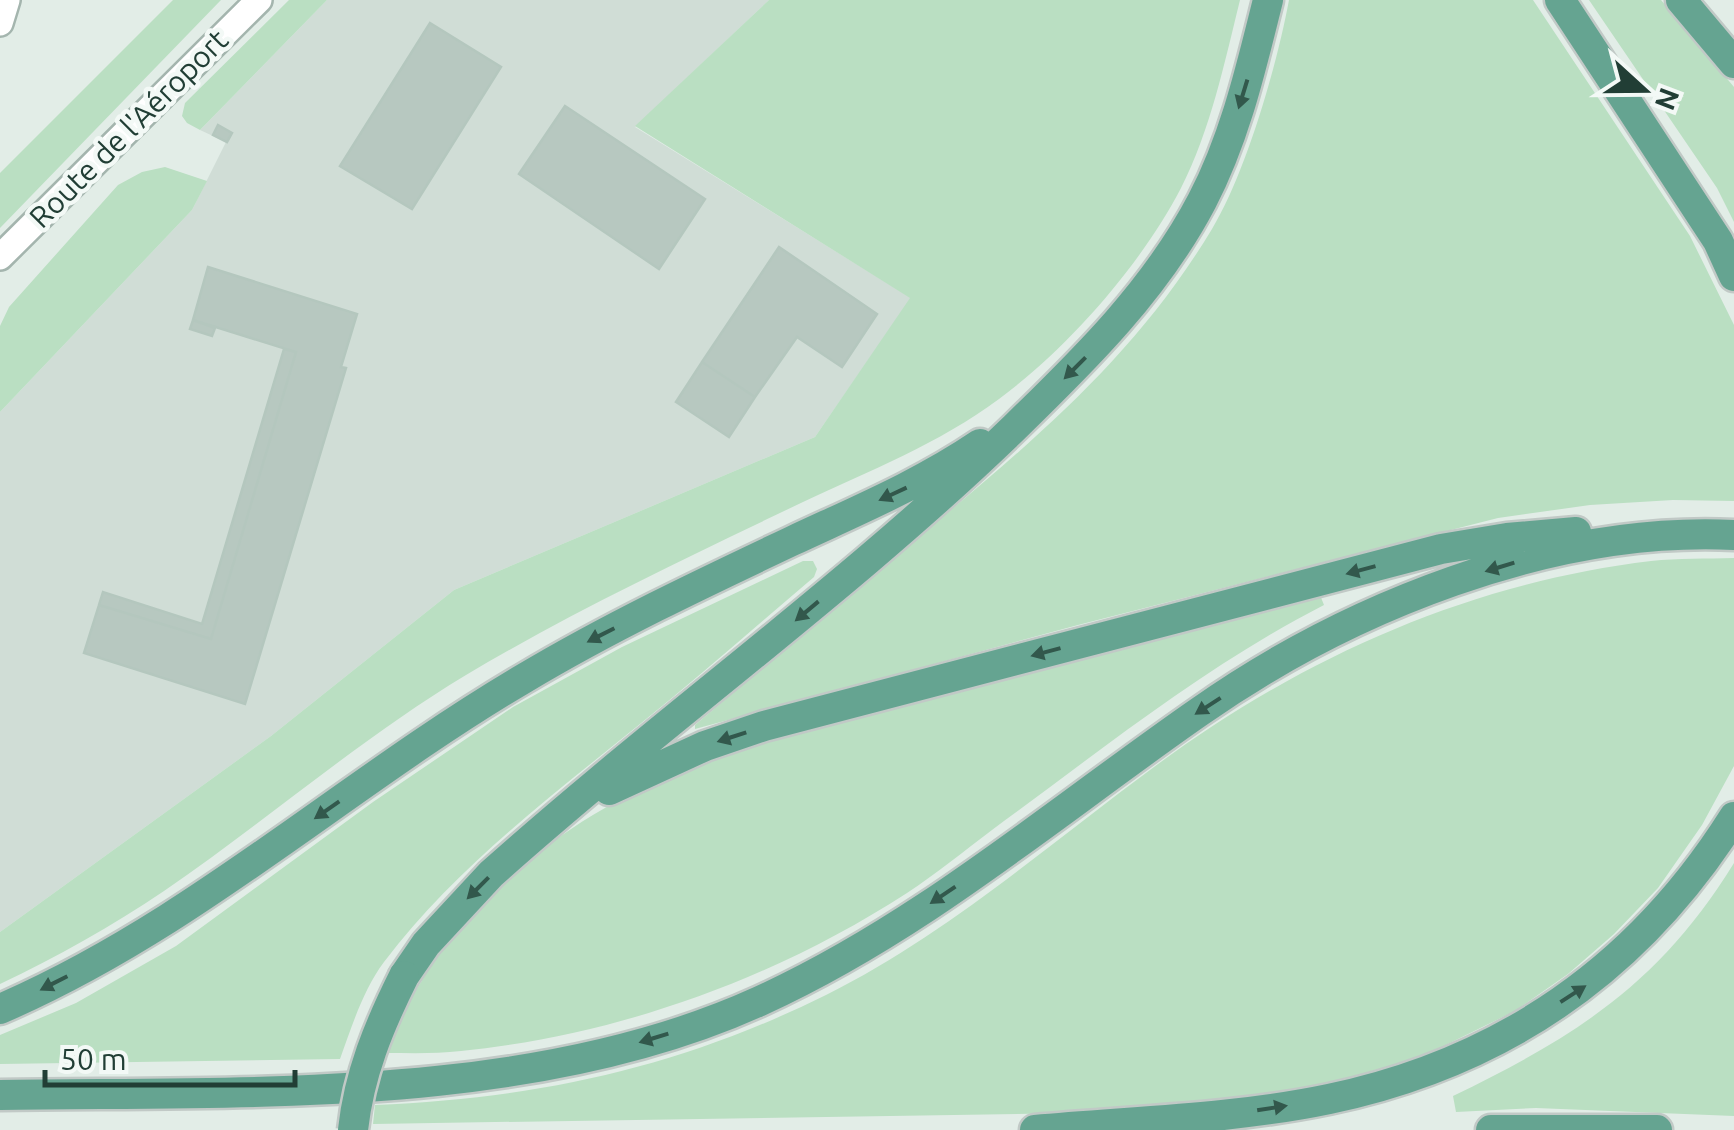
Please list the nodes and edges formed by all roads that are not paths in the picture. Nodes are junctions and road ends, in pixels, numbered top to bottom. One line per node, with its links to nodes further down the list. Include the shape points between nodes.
1 (7, 0): 6 (street)
2 (259, 0): 8 (street, Route de l'Aéroport)
3 (1268, 0): 10 (main road, one-way to 10, via 1232,133 1202,200 1132,304)
4 (1560, 0): 9 (main road, via 1718,240)
5 (1681, 0): 7 (main road)
6 (0, 23)
7 (1734, 63)
8 (0, 257)
9 (1734, 276)
10 (1036, 406): 14 (main road, one-way to 14, via 936,503); 15 (main road, one-way to 15, via 915,484 575,648 488,699 183,912)
11 (1699, 533): 12 (main road); 14 (main road, one-way to 14, via 1578,532 1441,549 764,726 651,769); 16 (main road, one-way to 16, via 1520,561 1367,614 1202,710 872,942 757,1002 693,1026 548,1064 442,1080)
12 (1734, 534)
13 (1734, 817): 18 (main road, one-way to 13, via 1245,1112 1418,1076 1582,990 1646,932)
14 (522, 846): 17 (main road, one-way to 17, bridge, via 454,912 404,976 362,1072)
15 (0, 1008)
16 (0, 1095)
17 (353, 1130)
18 (1036, 1130)
19 (1490, 1130): 20 (main road)
20 (1657, 1130)

